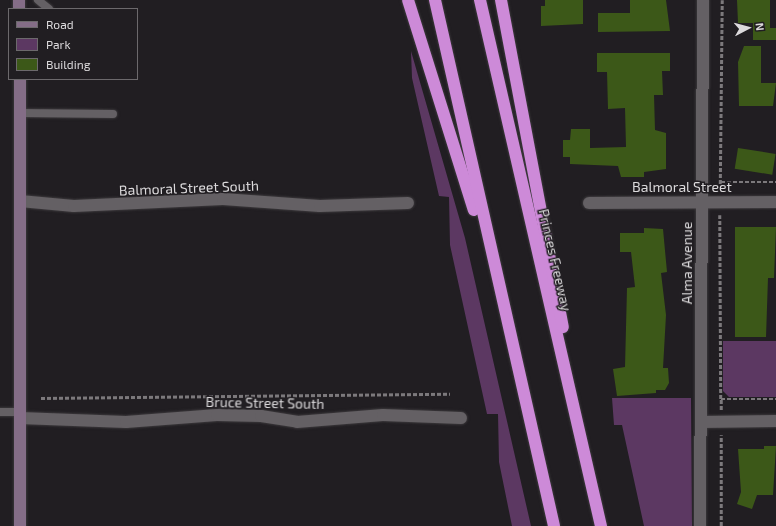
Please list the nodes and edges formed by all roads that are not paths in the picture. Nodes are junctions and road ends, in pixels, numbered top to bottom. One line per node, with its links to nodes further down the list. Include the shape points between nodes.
1 (38, 0): 7 (lane)
2 (408, 0): 16 (highway)
3 (435, 0): 16 (highway)
4 (480, 0): 22 (highway, Princes Freeway)
5 (501, 0): 22 (highway)
6 (703, 0): 12 (street, Alma Avenue)
7 (48, 8)
8 (20, 80): 9 (main road)
9 (20, 113): 10 (lane); 11 (main road)
10 (113, 114)
11 (20, 201): 14 (street, Balmoral Street South, via 74,206 144,206 223,199 313,206); 18 (main road)
12 (703, 202): 13 (street, Balmoral Street); 15 (street, Balmoral Street); 21 (street, Alma Avenue)
13 (776, 202)
14 (408, 203)
15 (589, 203)
16 (494, 270): 24 (highway)
17 (0, 412): 18 (lane)
18 (20, 415): 19 (street, Bruce Street South, via 126,422 223,415 261,416 297,422 383,415); 23 (main road)
19 (461, 418)
20 (776, 421): 21 (street)
21 (701, 422): 26 (street, Alma Avenue)
22 (596, 503): 25 (highway, Princes Freeway)
23 (20, 526)
24 (554, 526)
25 (601, 526)
26 (700, 526)

